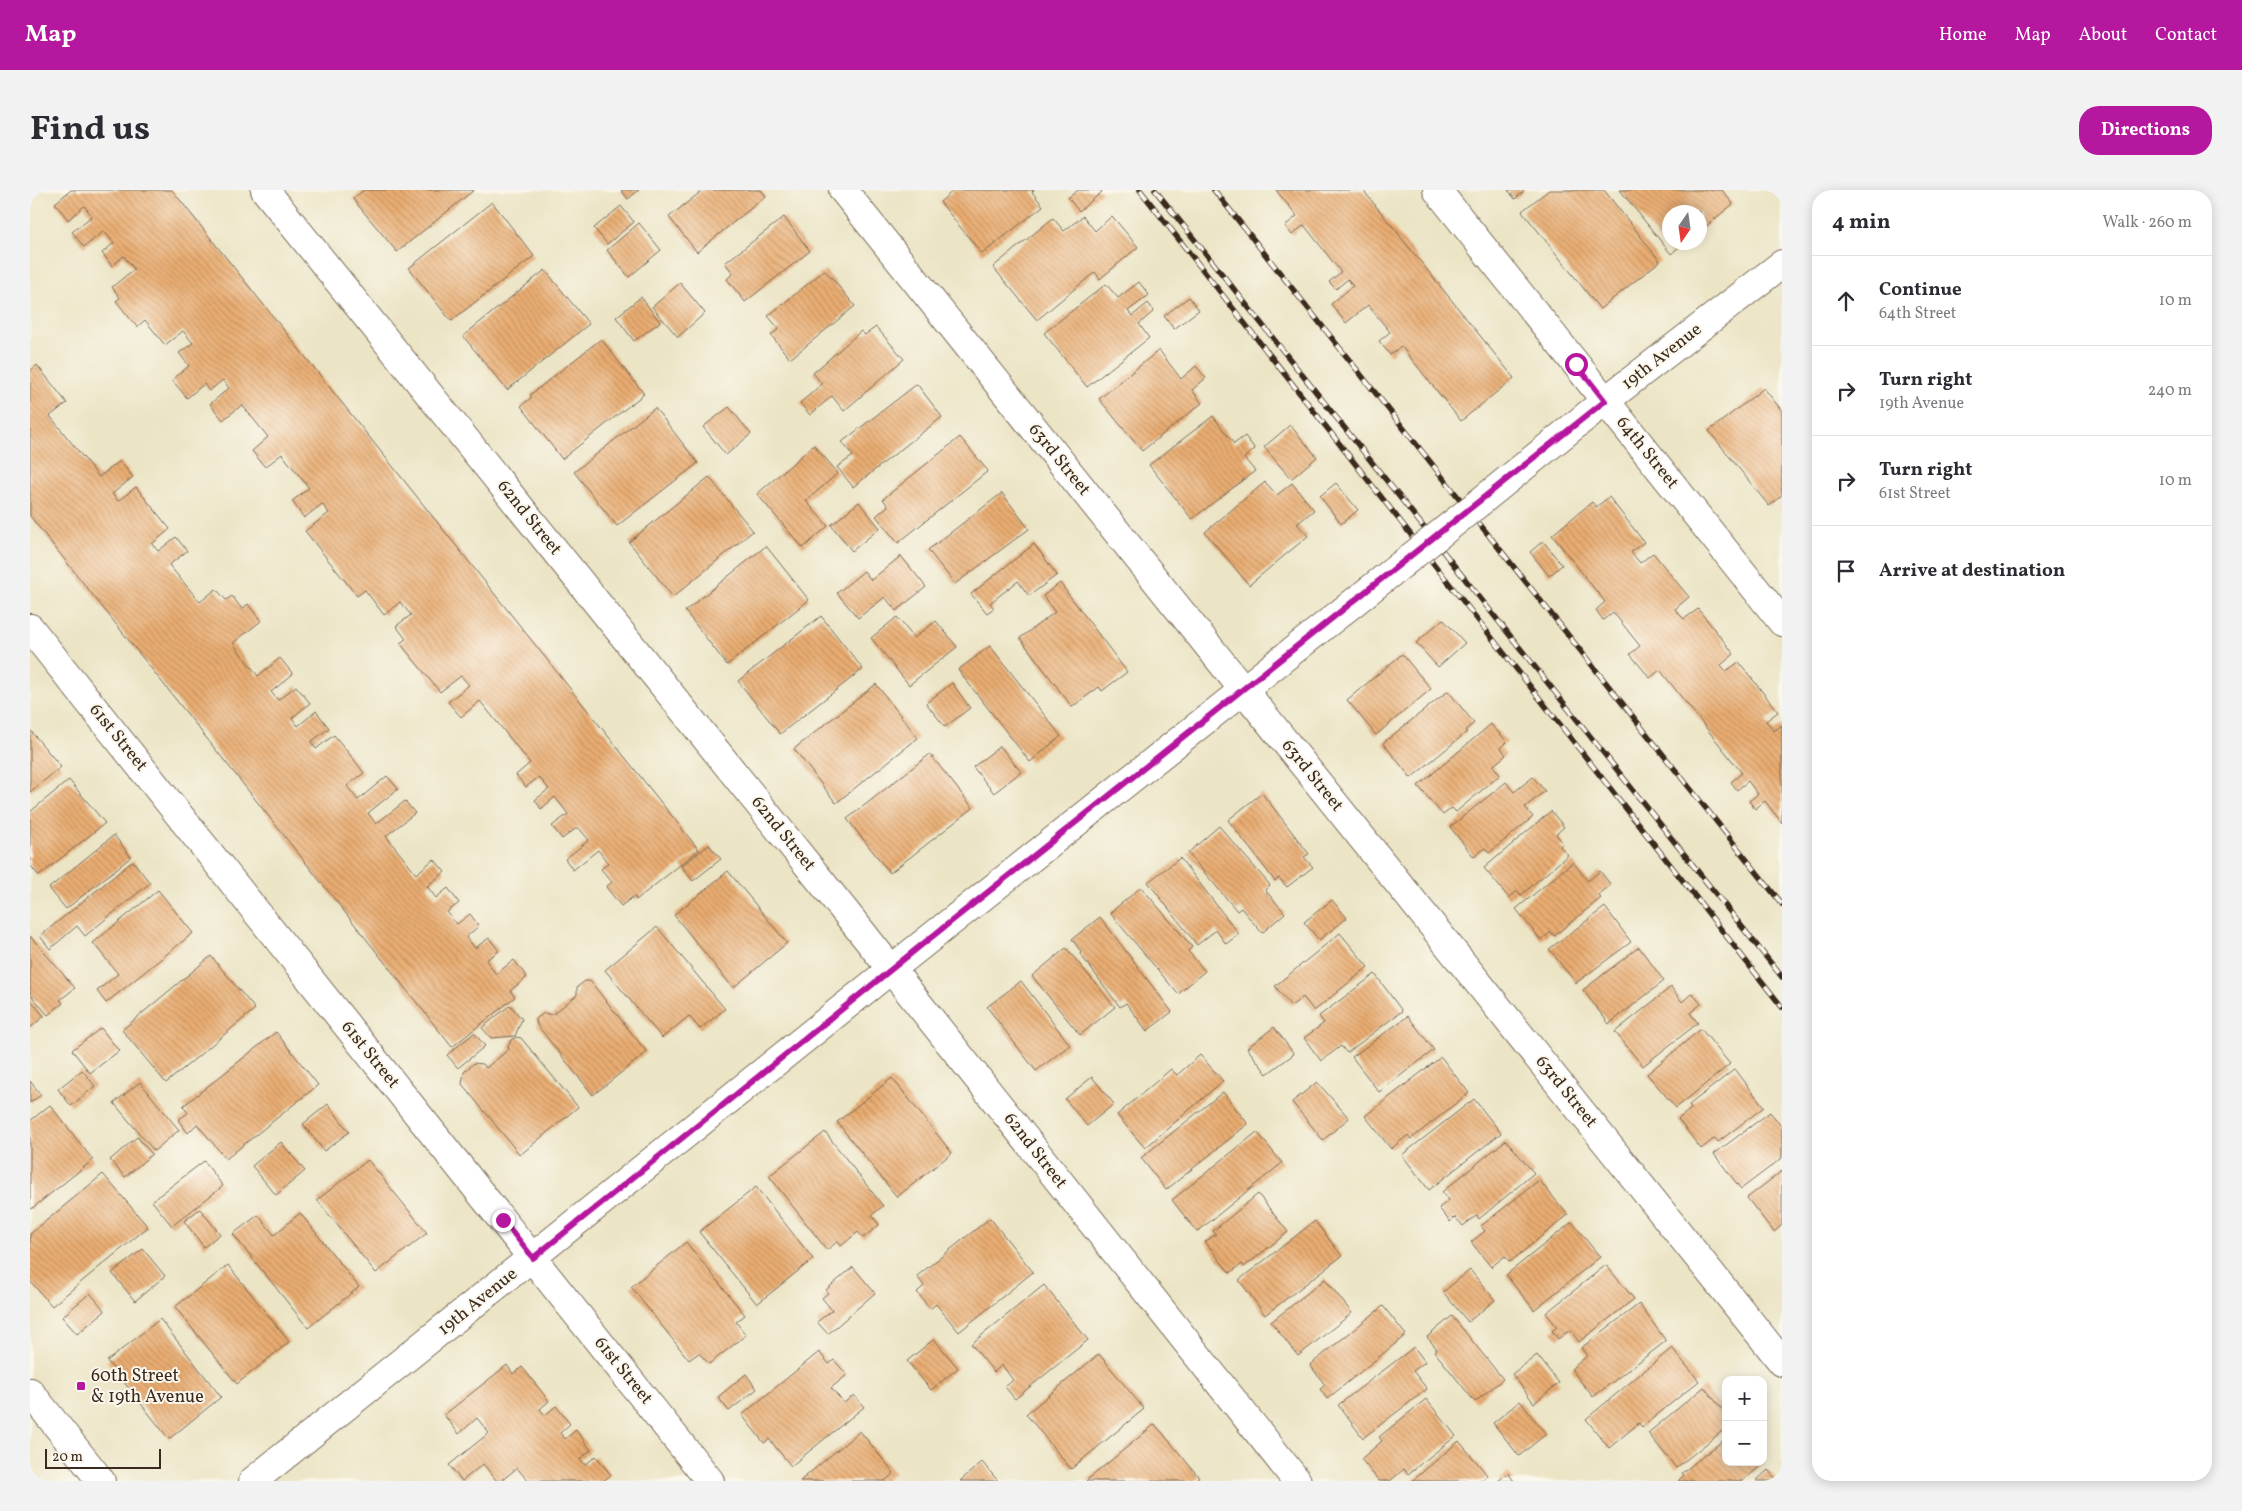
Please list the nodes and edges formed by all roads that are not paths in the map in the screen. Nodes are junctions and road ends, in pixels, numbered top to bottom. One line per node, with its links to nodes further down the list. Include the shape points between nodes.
1 (265, 190): 9 (street, 62nd Street)
2 (843, 190): 8 (street, 63rd Street)
3 (1437, 190): 5 (street, 64th Street)
4 (1782, 264): 5 (street, 19th Avenue)
5 (1605, 401): 6 (street, 64th Street); 8 (street, 19th Avenue, bridge)
6 (1782, 622)
7 (30, 628): 10 (street, 61st Street)
8 (1243, 689): 9 (street, 19th Avenue); 11 (street, 63rd Street)
9 (892, 970): 10 (street, 19th Avenue); 16 (street, 62nd Street)
10 (533, 1258): 14 (street, 19th Avenue); 15 (street, 61st Street)
11 (1782, 1362)
12 (30, 1392): 13 (street)
13 (101, 1481)
14 (253, 1481)
15 (710, 1481)
16 (1297, 1481)

